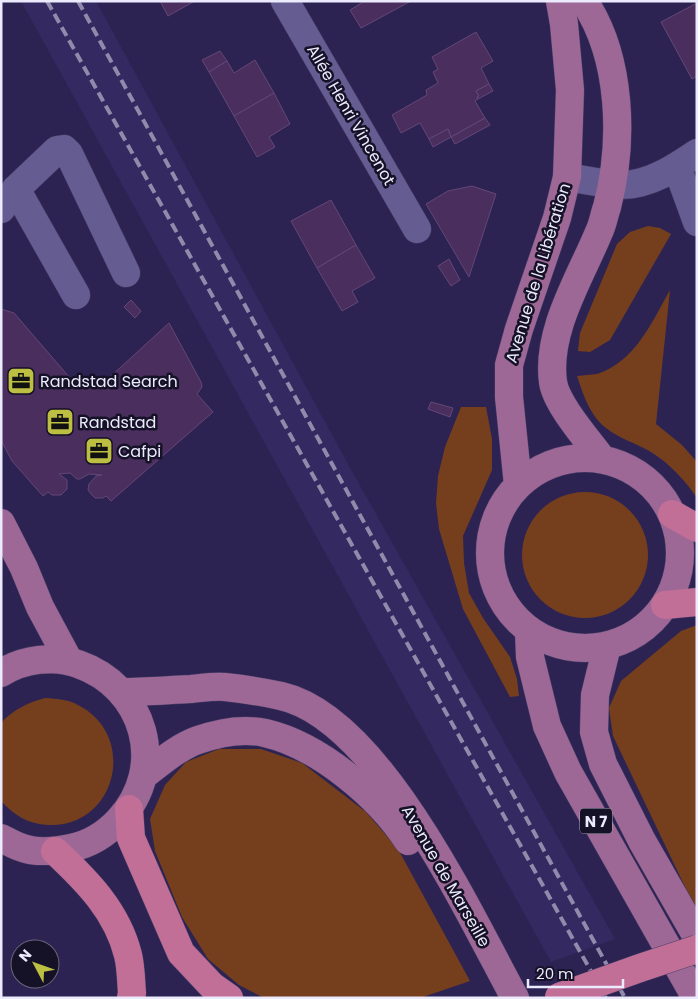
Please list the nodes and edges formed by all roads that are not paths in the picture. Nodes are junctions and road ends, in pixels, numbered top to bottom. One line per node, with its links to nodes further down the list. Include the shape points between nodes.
1 (285, 1): 9 (street, Allée Henri Vincenot)
2 (560, 1): 5 (main road, Avenue de la Libération, via 570,90)
3 (584, 1): 6 (main road, via 593,14 609,57 616,99 618,146)
4 (687, 160): 6 (street, via 648,180); 8 (street)
5 (567, 177): 6 (street); 13 (main road, Avenue de la Libération, via 557,218 509,365 508,397)
6 (613, 184): 12 (main road, via 600,230 556,333 553,364 553,384 562,404)
7 (9, 199): 10 (street, via 57,150 64,149); 11 (street)
8 (697, 222)
9 (417, 229)
10 (126, 273)
11 (76, 295)
12 (602, 459): 13 (main road, via 572,458 543,467); 14 (main road, via 624,465 644,477)
13 (518, 485): 19 (main road, via 501,507 492,533 489,560 496,588 509,612)
14 (672, 514): 16 (highway); 18 (main road, via 679,536 680,560 675,583)
15 (1, 523): 21 (main road)
16 (697, 528)
17 (697, 602): 18 (highway)
18 (665, 605): 20 (main road, via 649,623 629,637)
19 (529, 631): 20 (main road, via 553,643 580,648); 37 (main road, N 7, via 530,657 547,726 568,772)
20 (607, 646): 29 (main road, N 7, via 595,696 594,732 603,764)
21 (69, 660): 22 (main road, via 40,659 10,667); 23 (main road, via 89,667)
22 (1, 673)
23 (122, 692): 24 (main road, via 143,731); 35 (main road, Avenue de Marseille, via 223,687 282,696 313,709 344,732 404,803 439,859)
24 (144, 776): 25 (main road); 34 (main road, Avenue de Marseille, via 196,741 230,732 247,731 284,738 315,755 363,790 396,822)
25 (129, 809): 27 (main road, via 109,830 84,845); 33 (highway, via 131,838 181,953 212,986)
26 (1, 838): 28 (main road)
27 (55, 851): 28 (main road); 32 (highway, via 96,891 117,924 128,955)
28 (14, 854)
29 (697, 937): 31 (highway, bridge)
30 (697, 950): 31 (highway, bridge)
31 (640, 968): 36 (highway, bridge)
32 (131, 998)
33 (229, 998)
34 (496, 998)
35 (515, 998)
36 (556, 998)
37 (696, 998)

